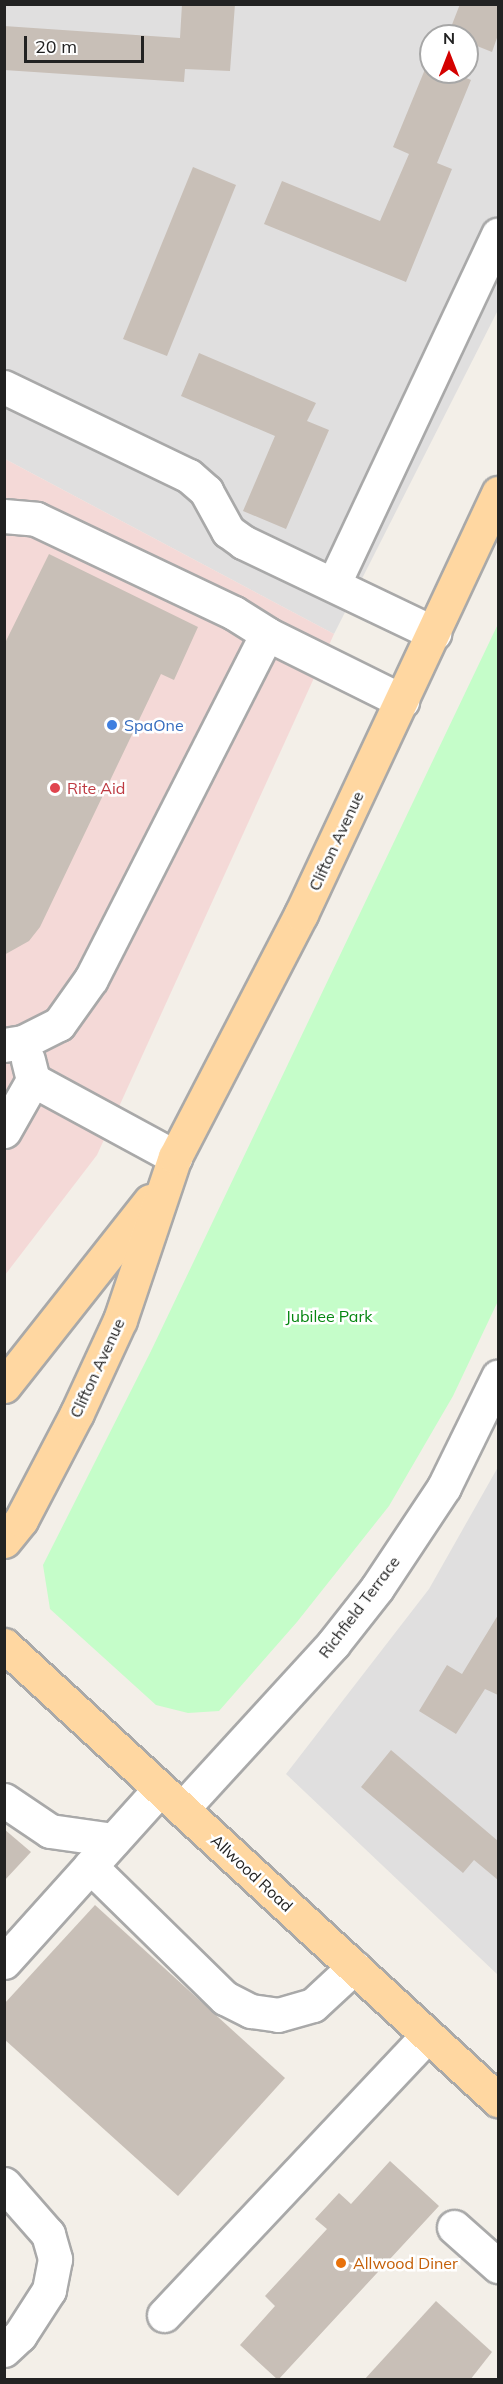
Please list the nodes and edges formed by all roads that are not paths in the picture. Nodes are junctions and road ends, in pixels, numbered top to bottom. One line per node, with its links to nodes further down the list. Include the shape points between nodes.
1 (498, 236): 5 (street)
2 (4, 387): 5 (street, via 189,476 206,491 228,531 310,576)
3 (498, 493): 6 (main road, Clifton Avenue)
4 (5, 517): 7 (street, via 36,519 234,613)
5 (334, 583): 6 (street)
6 (434, 633): 8 (main road, Clifton Avenue)
7 (267, 634): 8 (street); 9 (street, via 91,979 59,1024)
8 (402, 701): 12 (main road, Clifton Avenue, via 301,914)
9 (14, 1044): 10 (street)
10 (33, 1080): 11 (street); 12 (street)
11 (4, 1131)
12 (170, 1170): 14 (main road, Clifton Avenue); 15 (main road, Clifton Avenue, via 120,1320 21,1520)
13 (498, 1377): 17 (street, Richfield Terrace, via 444,1487 377,1588 333,1644)
14 (4, 1386)
15 (4, 1541)
16 (4, 1646): 17 (main road, Allwood Road)
17 (171, 1799): 19 (street, Richfield Terrace); 22 (main road, Allwood Road)
18 (4, 1800): 19 (street, via 50,1831)
19 (113, 1840): 20 (street, Richfield Terrace)
20 (90, 1866): 21 (street, Richfield Terrace); 22 (street, via 225,1998 251,2012 278,2015 314,2006)
21 (4, 1962)
22 (354, 1967): 23 (main road, Allwood Road)
23 (427, 2036): 24 (main road, Allwood Road); 28 (street)
24 (498, 2100)
25 (4, 2184): 29 (street, via 48,2234 55,2259 49,2290)
26 (454, 2227): 27 (street)
27 (498, 2266)
28 (164, 2315)
29 (12, 2342)

